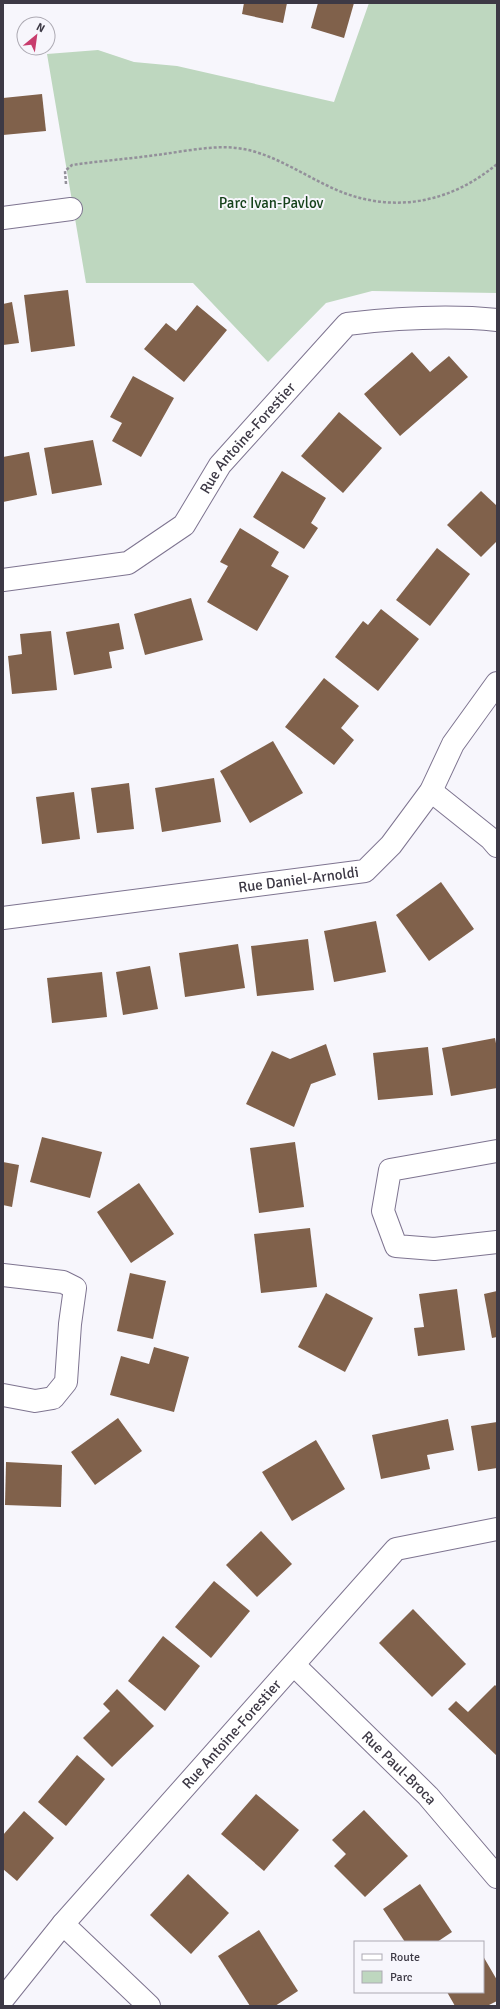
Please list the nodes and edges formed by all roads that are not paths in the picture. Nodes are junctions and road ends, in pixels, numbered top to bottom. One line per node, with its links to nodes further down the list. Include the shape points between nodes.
1 (71, 209): 2 (street)
2 (3, 218)
3 (497, 320): 4 (street, Rue Antoine-Forestier, via 403,318 348,324 220,465 184,525 128,563)
4 (3, 580)
5 (497, 683): 6 (street, Rue Daniel-Arnoldi, via 453,744)
6 (431, 791): 7 (street); 8 (street, Rue Daniel-Arnoldi, via 391,845 365,870)
7 (497, 846)
8 (3, 918)
9 (497, 1151): 10 (street, via 390,1170 383,1211 396,1246 434,1249)
10 (497, 1242)
11 (3, 1275): 12 (street, via 63,1282 75,1288 66,1382 53,1398 35,1401)
12 (3, 1395)
13 (497, 1530): 14 (street, Rue Antoine-Forestier, via 396,1549)
14 (294, 1665): 15 (street, Rue Paul-Broca, via 428,1796); 16 (street, Rue Antoine-Forestier)
15 (497, 1877)
16 (63, 1924): 17 (street, Rue Antoine-Forestier); 18 (street)
17 (3, 1999)
18 (150, 2006)

